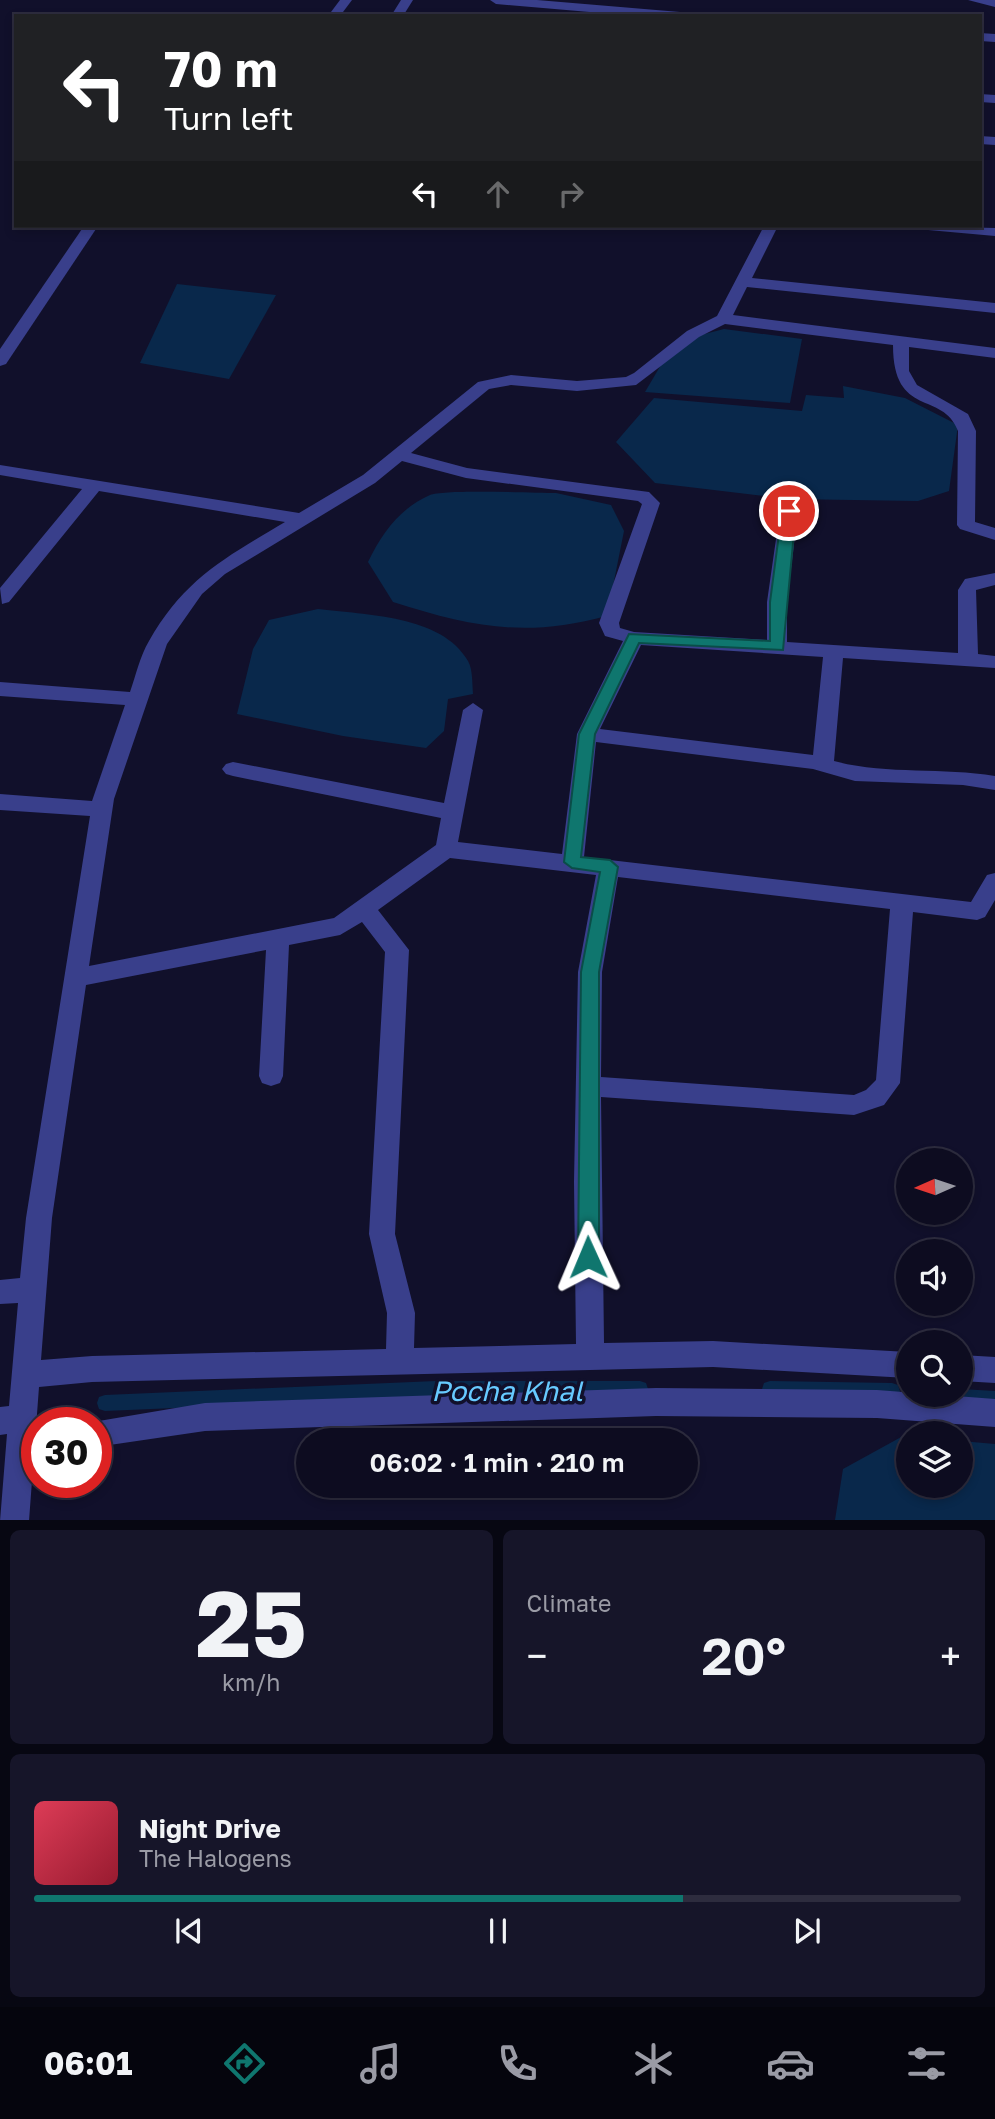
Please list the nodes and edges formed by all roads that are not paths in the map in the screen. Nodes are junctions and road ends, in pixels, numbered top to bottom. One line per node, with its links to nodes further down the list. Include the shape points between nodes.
1 (496, 0): 3 (street)
2 (974, 0): 4 (street)
3 (559, 3): 6 (street)
4 (995, 3)
5 (684, 13): 6 (street)
6 (633, 14)
7 (90, 228): 16 (street)
8 (770, 228): 11 (street)
9 (950, 228): 10 (street)
10 (995, 232)
11 (742, 282): 12 (street); 13 (street)
12 (995, 307)
13 (723, 320): 14 (street); 17 (street, via 693,334 630,382 577,386 511,380 484,385)
14 (901, 343): 15 (street); 22 (street, via 901,371 911,388 962,418 967,431 966,525)
15 (995, 353)
16 (0, 361)
17 (399, 455): 21 (street, via 369,479); 25 (street, via 466,474 643,496 651,503 609,623 612,632)
18 (0, 470): 19 (street)
19 (95, 485): 21 (street); 24 (street)
20 (789, 511): 26 (street, via 777,602)
21 (300, 519): 31 (street, via 218,570 195,590 157,643)
22 (995, 534)
23 (995, 579): 28 (street, via 972,583 967,590)
24 (2, 598)
25 (634, 638): 26 (street); 33 (street)
26 (777, 646): 27 (street)
27 (834, 649): 28 (street); 34 (street)
28 (968, 659): 29 (street)
29 (995, 662)
30 (0, 690): 31 (street)
31 (138, 699): 38 (street)
32 (473, 710): 39 (street)
33 (587, 734): 34 (street); 41 (street)
34 (823, 765): 36 (street, via 855,774)
35 (233, 769): 39 (street)
36 (995, 783)
37 (0, 802): 38 (street)
38 (101, 809): 48 (street)
39 (453, 813): 40 (street)
40 (446, 849): 41 (street); 45 (street)
41 (572, 862): 42 (street)
42 (610, 867): 44 (street); 50 (street, via 590,972)
43 (995, 881): 46 (street)
44 (902, 902): 46 (street); 50 (street, via 888,1083 875,1098 855,1105)
45 (364, 908): 47 (street, via 340,926); 54 (street, via 397,950 382,1234 401,1314)
46 (986, 914)
47 (278, 938): 48 (street); 49 (street)
48 (76, 978): 51 (street, via 39,1218)
49 (271, 1076)
50 (589, 1086): 53 (street)
51 (33, 1289): 52 (street); 58 (street)
52 (0, 1292)
53 (590, 1357): 54 (street); 55 (street, via 713,1354)
54 (399, 1363): 58 (street, via 92,1369)
55 (896, 1364)
56 (973, 1369): 57 (street)
57 (995, 1370)
58 (26, 1376): 60 (street)
59 (995, 1413): 61 (street, via 877,1404 656,1402 205,1417)
60 (20, 1430): 62 (street)
61 (112, 1431)
62 (14, 1520)

